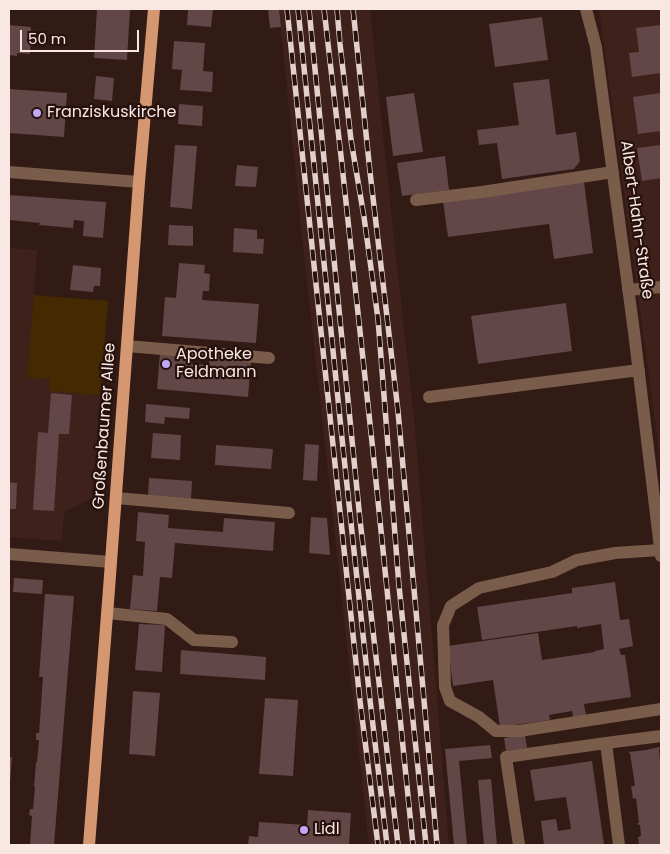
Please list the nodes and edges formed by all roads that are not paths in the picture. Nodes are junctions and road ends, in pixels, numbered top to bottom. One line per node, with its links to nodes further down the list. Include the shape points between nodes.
1 (154, 9): 5 (main road, Großenbaumer Allee)
2 (586, 9): 4 (street, Albert-Hahn-Straße, via 596,47)
3 (9, 172): 5 (street)
4 (613, 172): 6 (street); 8 (street, Albert-Hahn-Straße)
5 (139, 182): 9 (main road, Großenbaumer Allee)
6 (416, 200)
7 (661, 286): 8 (street)
8 (628, 290): 11 (street, Albert-Hahn-Straße)
9 (127, 346): 10 (street); 13 (main road, Großenbaumer Allee)
10 (269, 358)
11 (639, 370): 12 (street); 15 (street, Albert-Hahn-Straße)
12 (429, 397)
13 (116, 498): 14 (street); 17 (main road, Großenbaumer Allee)
14 (289, 513)
15 (661, 553): 20 (street, via 615,553 577,560 552,572 480,588 451,606 443,625 446,687 450,701 496,731 519,731)
16 (9, 554): 17 (street)
17 (111, 562): 18 (main road, Großenbaumer Allee)
18 (107, 613): 19 (street, via 167,619 194,640); 23 (main road, Großenbaumer Allee)
19 (232, 642)
20 (661, 709)
21 (661, 736): 22 (street)
22 (606, 743): 24 (street, via 506,757); 25 (street)
23 (88, 845)
24 (519, 845)
25 (619, 845)

